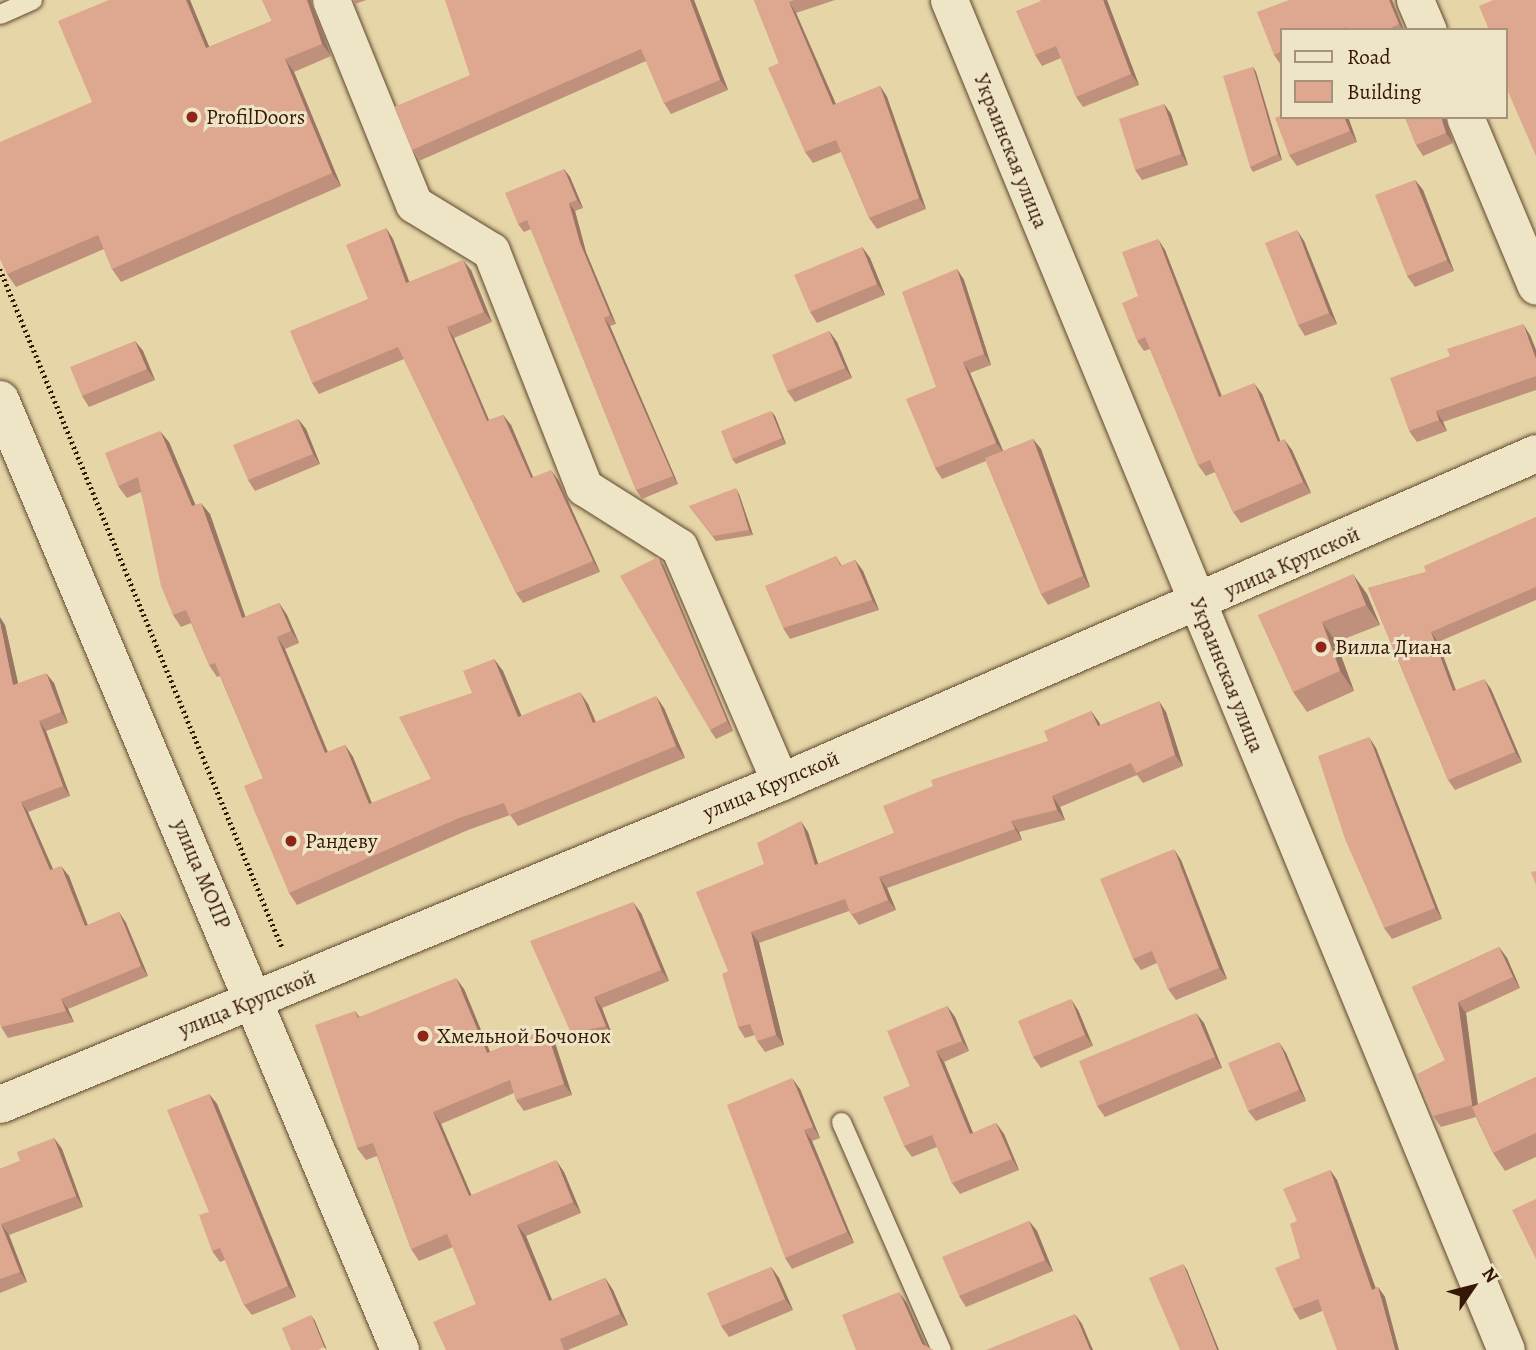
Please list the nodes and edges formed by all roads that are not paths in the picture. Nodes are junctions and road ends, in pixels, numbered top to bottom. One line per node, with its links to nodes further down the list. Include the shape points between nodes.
1 (32, 0): 5 (lane)
2 (331, 0): 12 (street, via 414,204 491,251 584,487 679,547)
3 (949, 0): 11 (street, Украинская улица)
4 (1415, 0): 6 (street)
5 (0, 14)
6 (1427, 28)
7 (1466, 119): 8 (street)
8 (1536, 286)
9 (0, 400): 13 (main road, улица МОПР)
10 (1536, 453): 11 (street, улица Крупской)
11 (1198, 604): 12 (street, улица Крупской); 18 (street, Украинская улица)
12 (780, 782): 13 (street, улица Крупской)
13 (255, 1000): 14 (street, улица Крупской); 16 (main road, улица МОПР)
14 (0, 1104)
15 (841, 1122): 17 (lane)
16 (400, 1350)
17 (941, 1350)
18 (1506, 1350)

